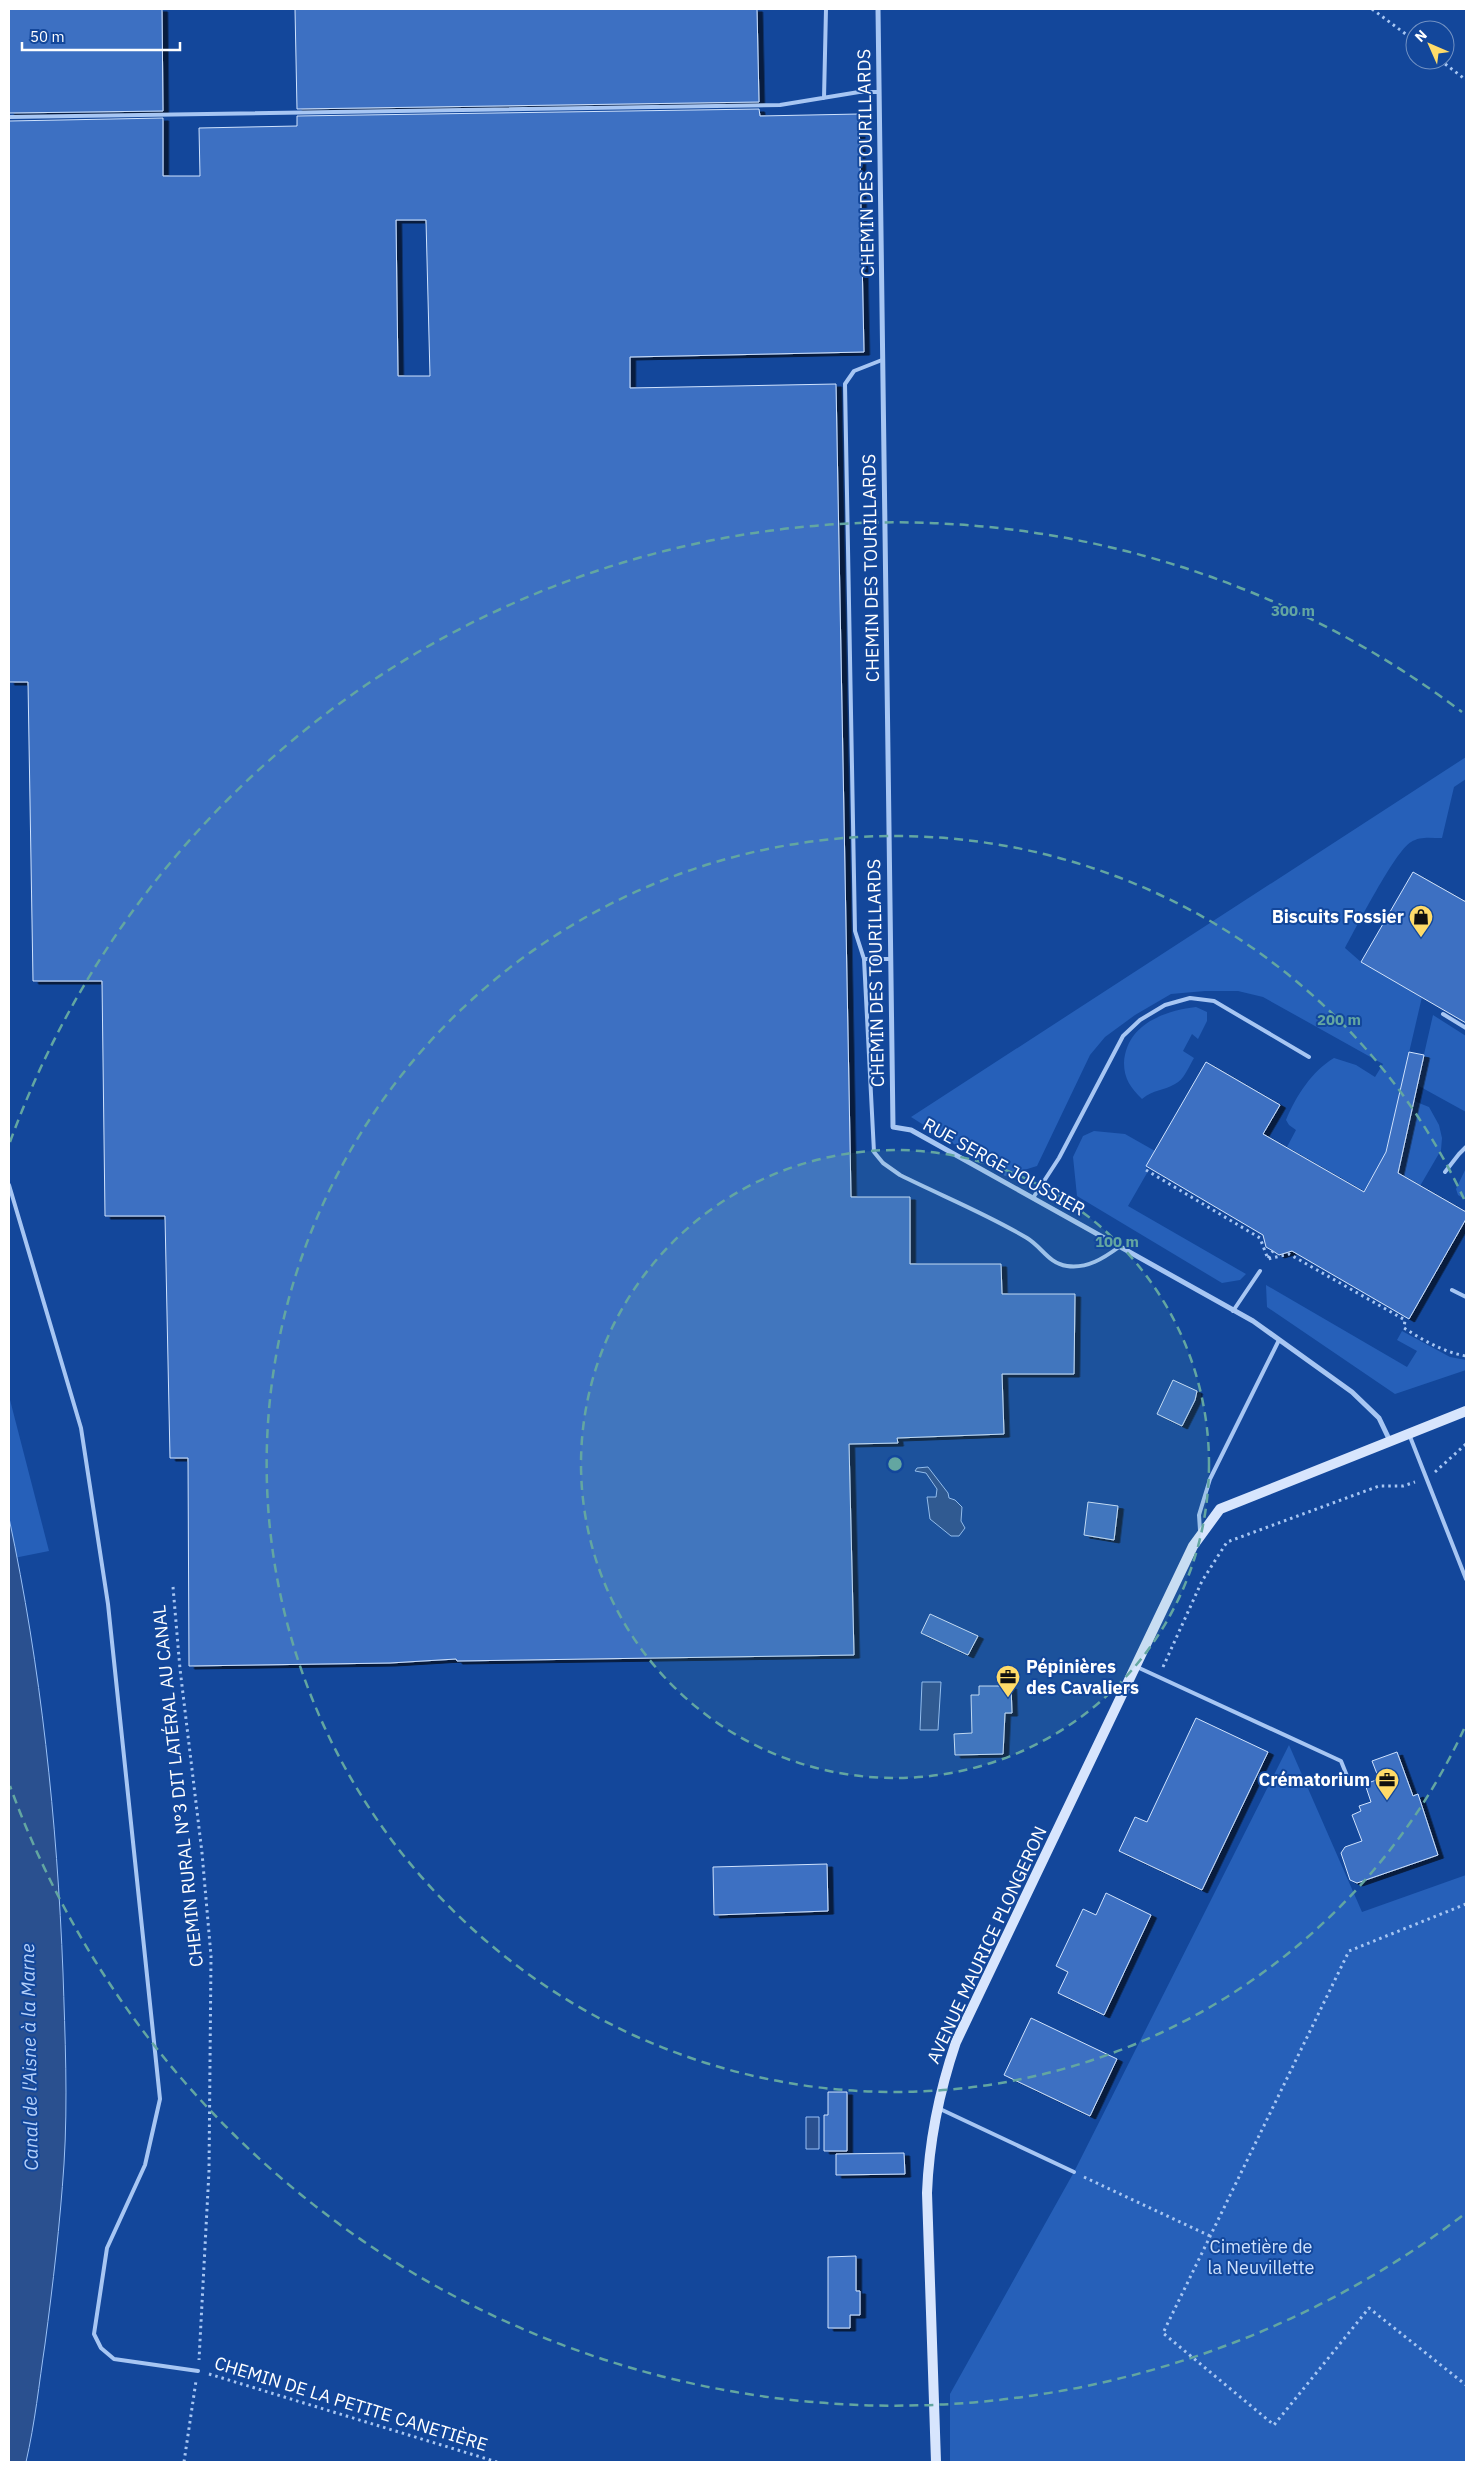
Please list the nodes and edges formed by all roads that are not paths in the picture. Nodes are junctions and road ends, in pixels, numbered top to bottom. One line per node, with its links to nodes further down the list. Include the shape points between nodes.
1 (826, 9): 4 (lane)
2 (878, 9): 3 (street, CHEMIN DES TOURILLARDS)
3 (879, 92): 4 (lane); 6 (street, CHEMIN DES TOURILLARDS)
4 (824, 98): 5 (lane, via 780,105)
5 (9, 118)
6 (882, 360): 7 (lane, via 854,371 845,384 855,931); 8 (street, CHEMIN DES TOURILLARDS)
7 (864, 959): 8 (lane); 17 (lane, via 874,1152 883,1163 900,1175 1029,1239 1052,1261 1066,1266 1101,1260)
8 (890, 959): 12 (street, CHEMIN DES TOURILLARDS)
9 (1443, 1014): 10 (lane)
10 (1466, 1028)
11 (1309, 1057): 16 (lane, via 1214,1001 1190,998 1165,1005 1140,1020 1123,1036)
12 (893, 1127): 16 (street, RUE SERGE JOUSSIER, via 911,1130)
13 (1466, 1147): 14 (lane)
14 (1446, 1172)
15 (9, 1185): 32 (lane, via 80,1428 108,1604 160,2099 145,2165 107,2248 94,2334 101,2348 114,2359)
16 (1033, 1198): 17 (street, RUE SERGE JOUSSIER)
17 (1119, 1246): 21 (street, RUE SERGE JOUSSIER)
18 (1260, 1271): 21 (lane)
19 (1452, 1290): 20 (lane)
20 (1466, 1297)
21 (1233, 1311): 22 (street, RUE SERGE JOUSSIER)
22 (1279, 1340): 25 (street, RUE SERGE JOUSSIER, via 1352,1392 1379,1418); 26 (lane, via 1210,1479 1200,1515)
23 (1466, 1411): 24 (street)
24 (1409, 1434): 25 (street); 27 (lane)
25 (1390, 1441): 26 (street, AVENUE MAURICE PLONGERON, via 1220,1509)
26 (1201, 1535): 28 (street, AVENUE MAURICE PLONGERON)
27 (1466, 1579)
28 (1135, 1666): 29 (lane, via 1341,1760); 30 (street, AVENUE MAURICE PLONGERON, via 956,2042)
29 (1351, 1786)
30 (936, 2107): 31 (lane); 33 (street, AVENUE MAURICE PLONGERON, via 928,2154 927,2193)
31 (1074, 2172)
32 (198, 2371)
33 (936, 2462)

